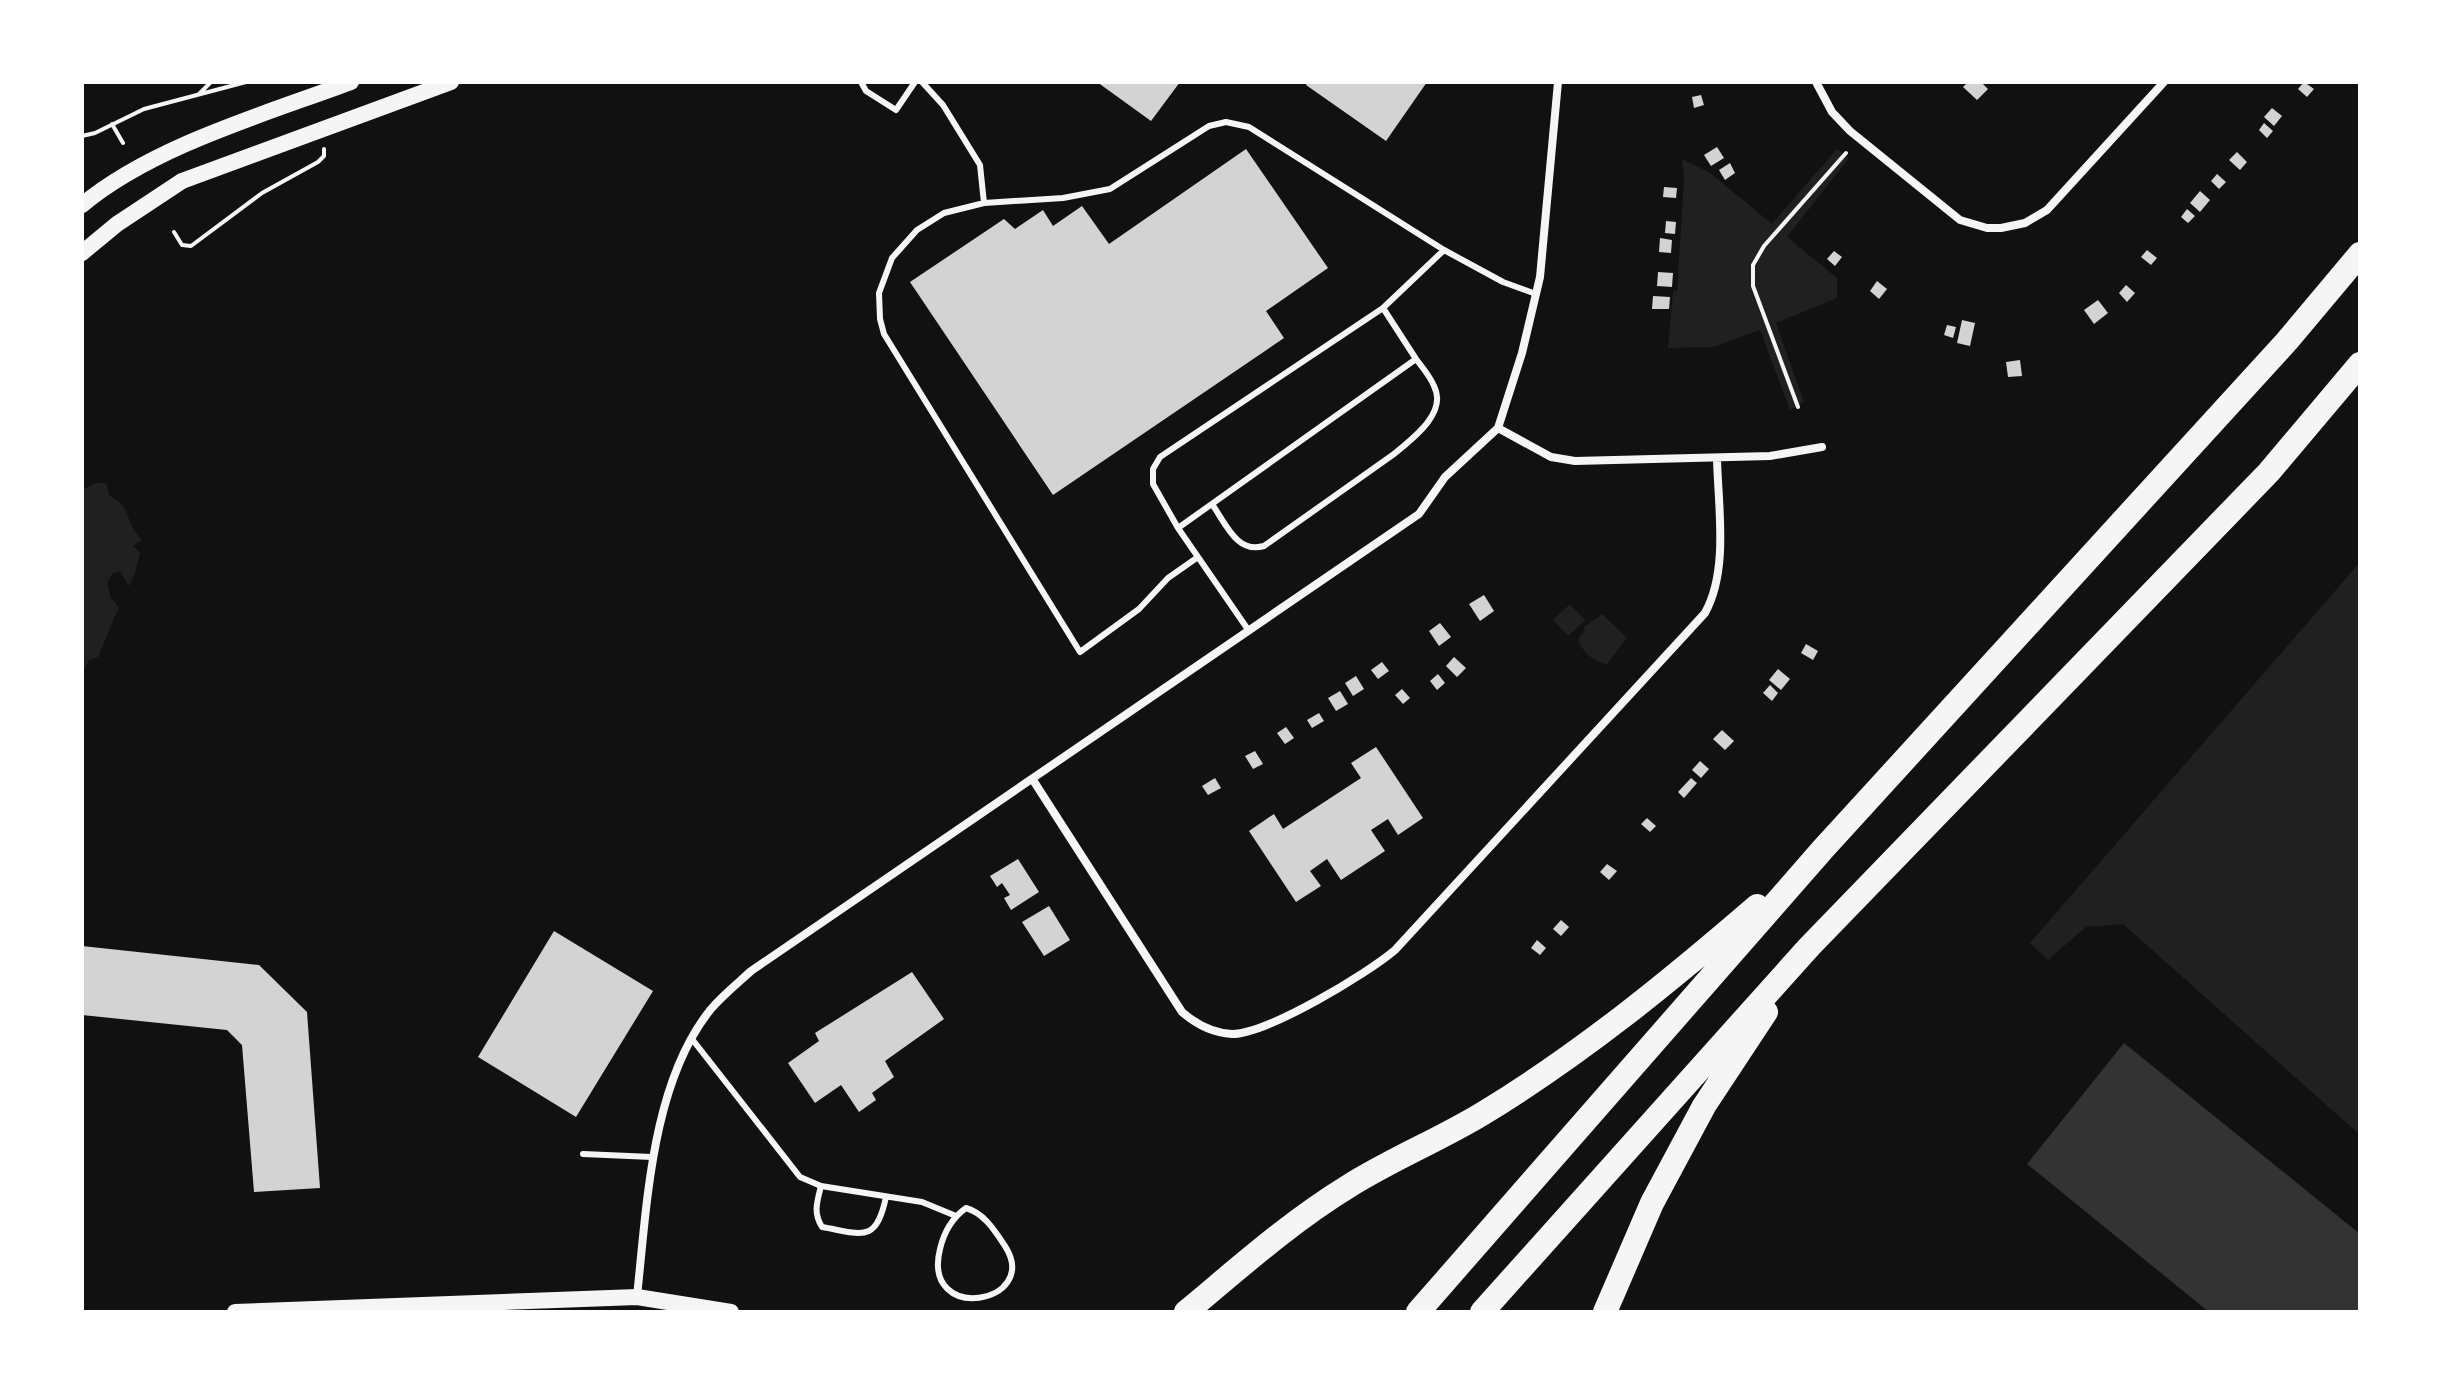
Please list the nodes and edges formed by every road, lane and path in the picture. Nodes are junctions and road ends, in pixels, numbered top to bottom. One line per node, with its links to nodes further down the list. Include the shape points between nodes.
1 (211, 82): 11 (path)
2 (246, 82): 11 (path)
3 (351, 82): 18 (main road, via 148,163)
4 (451, 82): 21 (main road, via 182,181)
5 (861, 82): 6 (lane, via 896,110)
6 (915, 82)
7 (922, 82): 17 (lane, via 943,105 980,165)
8 (1558, 82): 23 (street)
9 (1816, 82): 10 (street, via 1841,122 1948,212 1973,224 2001,228 2025,223 2047,210)
10 (2164, 82)
11 (198, 95): 12 (path)
12 (112, 124): 13 (path); 14 (path)
13 (82, 136)
14 (123, 143)
15 (324, 148): 19 (path, via 318,162 262,193 191,246 182,245)
16 (1846, 153): 27 (path, via 1753,265 1756,295)
17 (984, 203): 20 (lane, via 1110,189 1209,126 1226,122 1249,127); 33 (lane, via 944,213 904,242 879,293 884,334 1080,652)
18 (82, 205)
19 (174, 232)
20 (1444, 250): 23 (lane); 24 (lane)
21 (82, 253)
22 (2360, 254): 36 (highway, via 2287,341)
23 (1536, 294): 28 (street)
24 (1383, 308): 25 (lane); 32 (lane, via 1160,457 1153,484)
25 (1416, 359): 31 (lane); 31 (lane, via 1435,387 1436,408 1394,454 1252,550 1241,546)
26 (2360, 364): 37 (highway, via 2269,472)
27 (1798, 407)
28 (1498, 428): 30 (street, via 1563,459); 34 (street, via 1445,477 1419,514)
29 (1822, 447): 30 (street)
30 (1717, 458): 35 (street, via 1719,563 1705,613 1395,950 1271,1024 1246,1032 1219,1032 1182,1012)
31 (1212, 504): 32 (lane)
32 (1178, 528): 33 (lane)
33 (1198, 557): 34 (lane)
34 (1249, 631): 35 (street)
35 (1033, 780): 38 (street, via 751,971 711,1009)
36 (1823, 849): 47 (highway, via 1665,986 1481,1115 1322,1203); 48 (highway)
37 (1809, 947): 49 (highway); 50 (highway, via 1704,1106 1652,1203)
38 (692, 1039): 40 (street, via 682,1055); 41 (lane, via 790,1166)
39 (583, 1154): 40 (lane)
40 (652, 1157): 44 (street)
41 (821, 1186): 42 (lane); 42 (lane, via 816,1208 822,1227 869,1232 878,1225)
42 (886, 1197): 43 (lane, via 922,1202)
43 (956, 1216): 43 (lane, via 940,1250 937,1267 942,1282 969,1299 984,1298 1010,1281 1007,1250 984,1217 966,1208)
44 (636, 1304): 45 (main road); 46 (main road)
45 (235, 1312)
46 (731, 1312)
47 (1186, 1312)
48 (1418, 1312)
49 (1482, 1312)
50 (1605, 1312)

